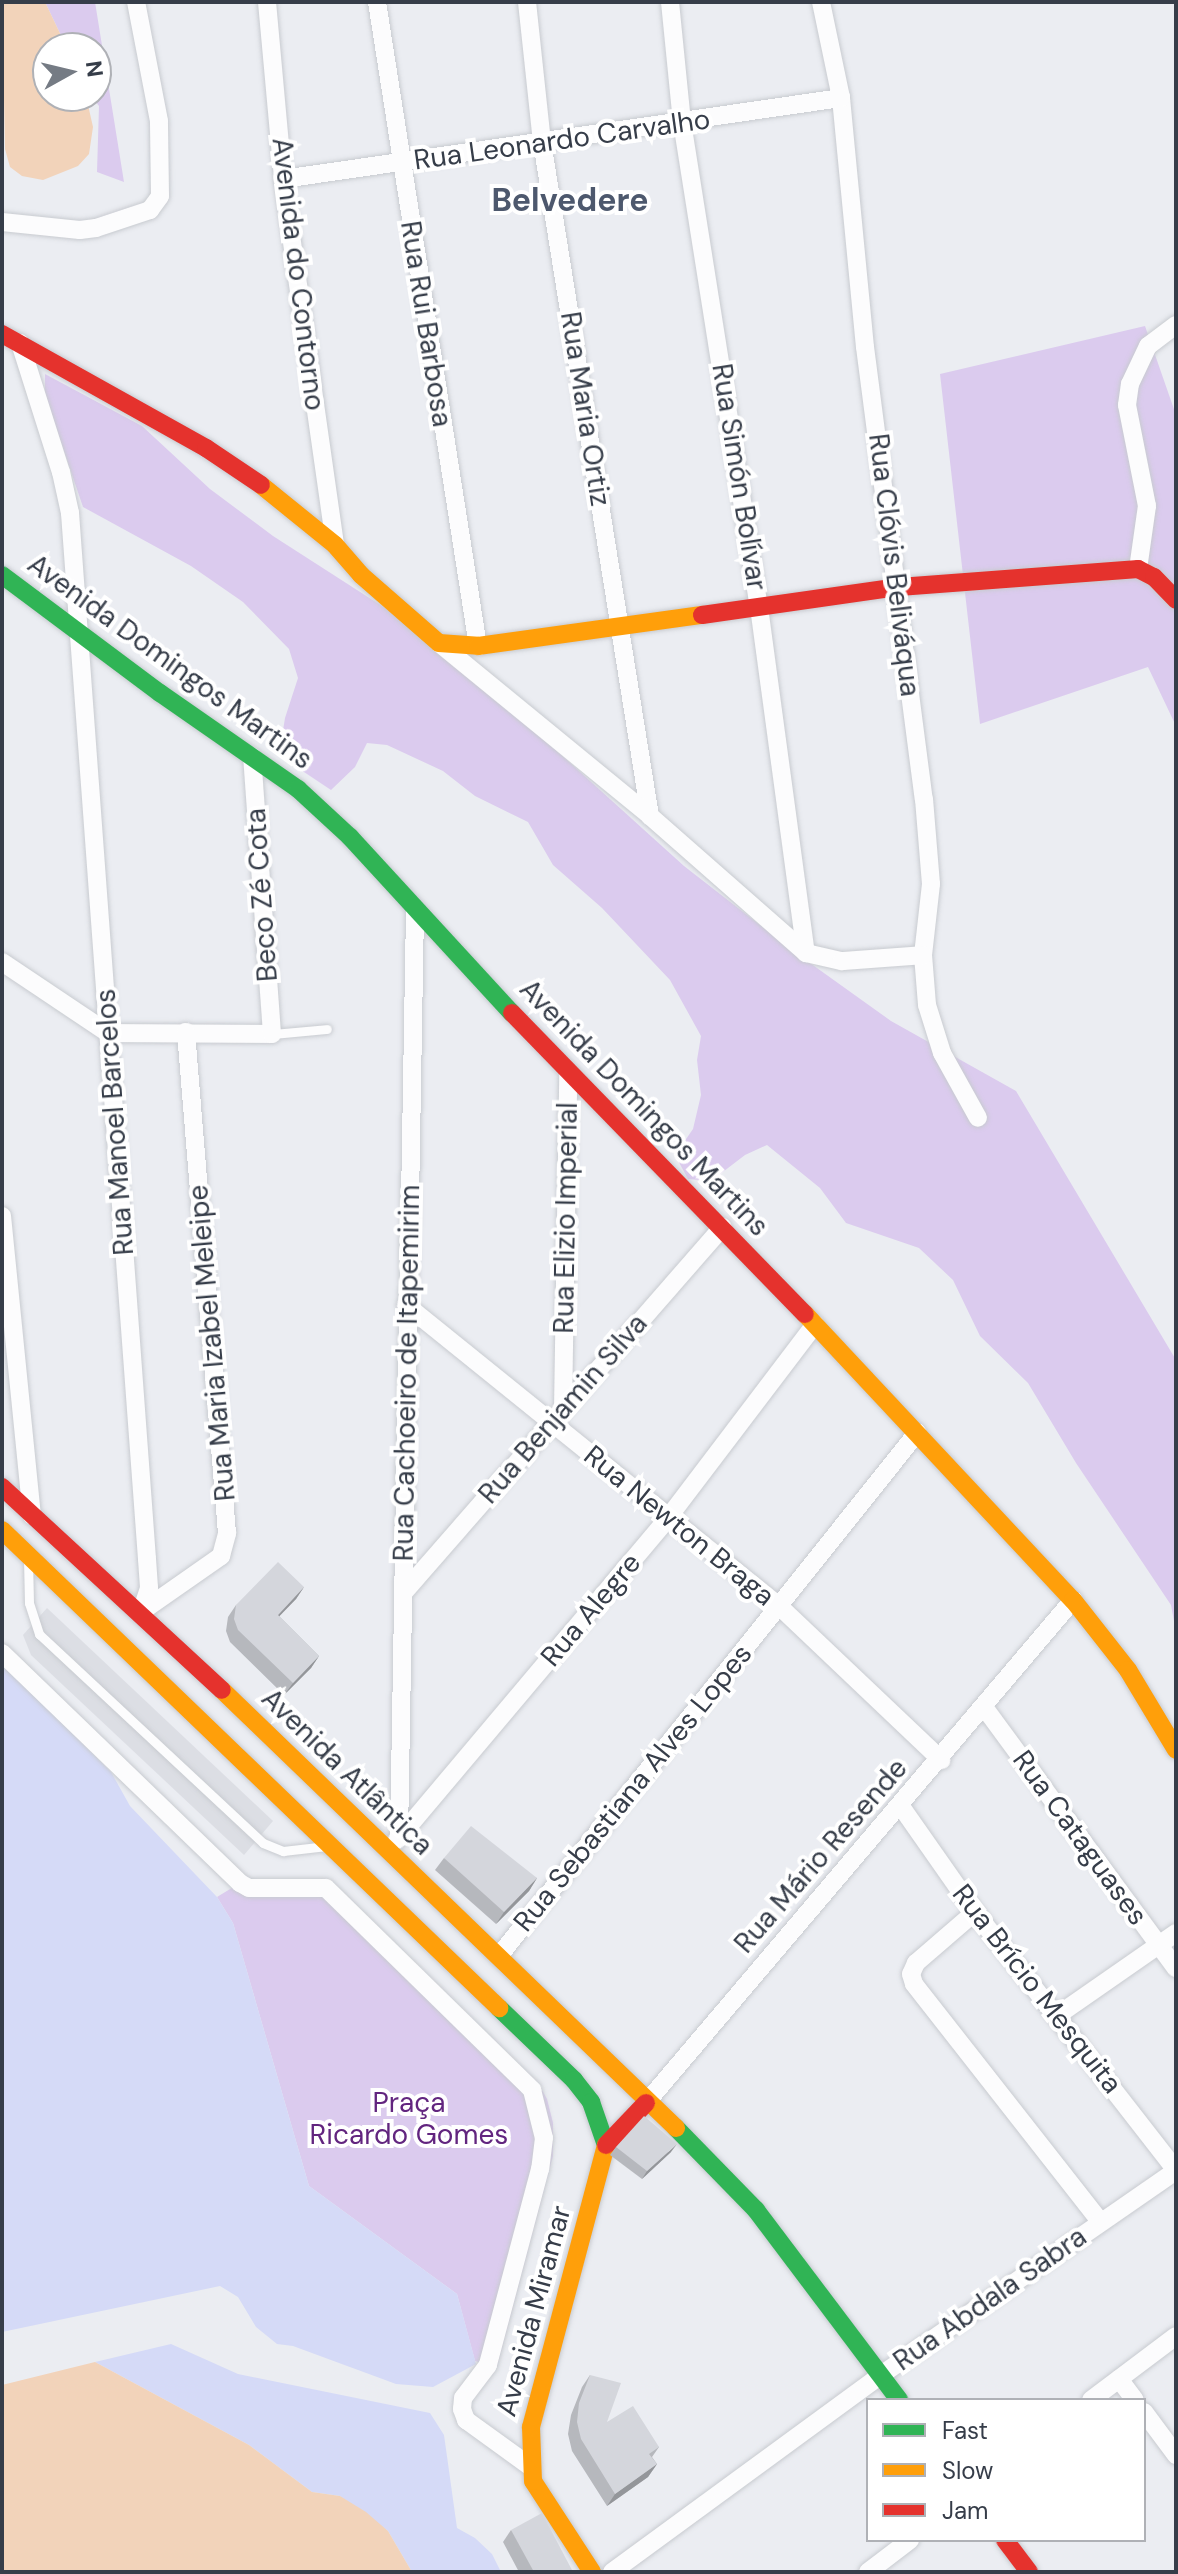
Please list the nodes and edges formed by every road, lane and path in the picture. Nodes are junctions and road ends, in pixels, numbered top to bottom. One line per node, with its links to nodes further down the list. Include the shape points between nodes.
1 (136, 2): 12 (street, via 159,121 160,196 136,217 96,228)
2 (267, 2): 11 (street, Avenida do Contorno)
3 (377, 2): 10 (street, Rua Rui Barbosa)
4 (527, 2): 9 (street, Rua Maria Ortiz)
5 (670, 2): 8 (street, Rua Simón Bolívar)
6 (821, 2): 7 (street, Rua Clóvis Beliváqua)
7 (841, 98): 8 (street, Rua Leonardo Carvalho); 19 (street, Rua Clóvis Beliváqua, via 865,347)
8 (682, 122): 9 (street, Rua Leonardo Carvalho); 21 (street, Rua Simón Bolívar)
9 (542, 142): 10 (street, Rua Leonardo Carvalho); 22 (street, Rua Maria Ortiz)
10 (401, 164): 11 (street, Rua Leonardo Carvalho); 25 (street, Rua Rui Barbosa)
11 (283, 179): 16 (street, Avenida do Contorno)
12 (2, 222)
13 (1176, 325): 17 (street, via 1148,346 1130,384 1129,426 1147,506)
14 (2, 334): 15 (street)
15 (20, 343): 16 (street, via 206,448 266,488); 23 (street, Rua Manoel Barcelos, via 70,513)
16 (335, 545): 24 (street, via 361,575)
17 (1138, 569): 19 (street); 20 (street)
18 (2, 575): 23 (street, Avenida Domingos Martins)
19 (899, 587): 21 (street); 30 (street, Rua Clóvis Beliváqua, via 931,884)
20 (1176, 600)
21 (759, 607): 22 (street); 29 (street, Rua Simón Bolívar)
22 (619, 626): 25 (street); 27 (street, Rua Maria Ortiz)
23 (76, 632): 26 (street, Avenida Domingos Martins); 34 (street, Rua Manoel Barcelos)
24 (439, 643): 25 (street); 27 (street)
25 (478, 646)
26 (252, 757): 28 (street, Avenida Domingos Martins, via 298,789 350,837); 35 (street, Beco Zé Cota)
27 (650, 816): 29 (street)
28 (415, 910): 36 (street, Avenida Domingos Martins); 40 (street, Rua Cachoeiro de Itapemirim)
29 (806, 953): 30 (street, via 842,961)
30 (923, 955): 37 (street, Rua Clóvis Beliváqua, via 927,1005 942,1053)
31 (2, 962): 34 (street)
32 (327, 1029): 35 (lane)
33 (186, 1032): 34 (street); 35 (street); 52 (street, Rua Maria Izabel Meleipe, via 227,1533 221,1556)
34 (108, 1033): 52 (street, Rua Manoel Barcelos, via 149,1588)
35 (272, 1034)
36 (568, 1074): 39 (street, Avenida Domingos Martins); 42 (street, Rua Elizio Imperial)
37 (978, 1118)
38 (2, 1216): 45 (street)
39 (722, 1227): 41 (street, Avenida Domingos Martins); 42 (street, Rua Benjamin Silva)
40 (406, 1305): 42 (street, Rua Newton Braga); 49 (street, Rua Cachoeiro de Itapemirim)
41 (815, 1324): 43 (street, Avenida Domingos Martins); 46 (street, Rua Alegre)
42 (557, 1416): 46 (street, Rua Newton Braga); 49 (street, Rua Benjamin Silva)
43 (917, 1433): 50 (street, Avenida Domingos Martins); 51 (street, Rua Sebastiana Alves Lopes)
44 (2, 1487): 45 (street, Avenida Atlântica)
45 (32, 1515): 52 (street, Avenida Atlântica)
46 (668, 1518): 51 (street, Rua Newton Braga); 58 (street, Rua Alegre)
47 (2, 1530): 48 (street)
48 (28, 1556): 59 (street); 59 (lane, via 29,1603 39,1634 263,1843 283,1851)
49 (405, 1591): 58 (street, Rua Cachoeiro de Itapemirim)
50 (1073, 1600): 54 (street, Rua Mário Resende); 55 (street, Avenida Domingos Martins, via 1128,1670)
51 (779, 1606): 56 (street, Rua Newton Braga); 63 (street, Rua Sebastiana Alves Lopes)
52 (141, 1612): 58 (street, Avenida Atlântica)
53 (2, 1653): 78 (street, via 240,1883 249,1888 326,1888 532,2090 543,2128 540,2169 488,2365 463,2398 462,2409 466,2420)
54 (984, 1707): 56 (street, Rua Mário Resende); 62 (street, Rua Cataguases)
55 (1176, 1750)
56 (941, 1760): 57 (street, Rua Mário Resende)
57 (900, 1805): 60 (street, Rua Brício Mesquita); 66 (street, Rua Mário Resende)
58 (394, 1844): 63 (street, Avenida Atlântica)
59 (328, 1846): 67 (street, via 574,2080 591,2102)
60 (975, 1912): 65 (street, Rua Brício Mesquita); 69 (street, via 916,1963 914,1984)
61 (1176, 1933): 62 (street)
62 (1158, 1944): 64 (street, Rua Cataguases); 65 (street)
63 (499, 1956): 66 (street, Avenida Atlântica)
64 (1176, 1968)
65 (1058, 2015): 68 (street, Rua Brício Mesquita)
66 (646, 2103): 67 (street, Rua Mário Resende); 71 (street, Avenida Atlântica, via 756,2210)
67 (606, 2145): 78 (street, Avenida Miramar, via 533,2410)
68 (1176, 2171): 69 (street, Rua Abdala Sabra)
69 (1100, 2221): 71 (street, Rua Abdala Sabra)
70 (1176, 2336): 72 (street)
71 (881, 2375): 73 (street, Avenida Atlântica); 82 (street, Rua Abdala Sabra)
72 (1119, 2379): 74 (street); 75 (street)
73 (898, 2398)
74 (1094, 2398)
75 (1133, 2398)
76 (1146, 2415): 77 (street)
77 (1176, 2455)
78 (531, 2467): 81 (street, Avenida Miramar, via 544,2500)
79 (907, 2542): 83 (street)
80 (1006, 2542): 84 (street)
81 (592, 2572)
82 (612, 2572)
83 (868, 2572)
84 (1029, 2572)

